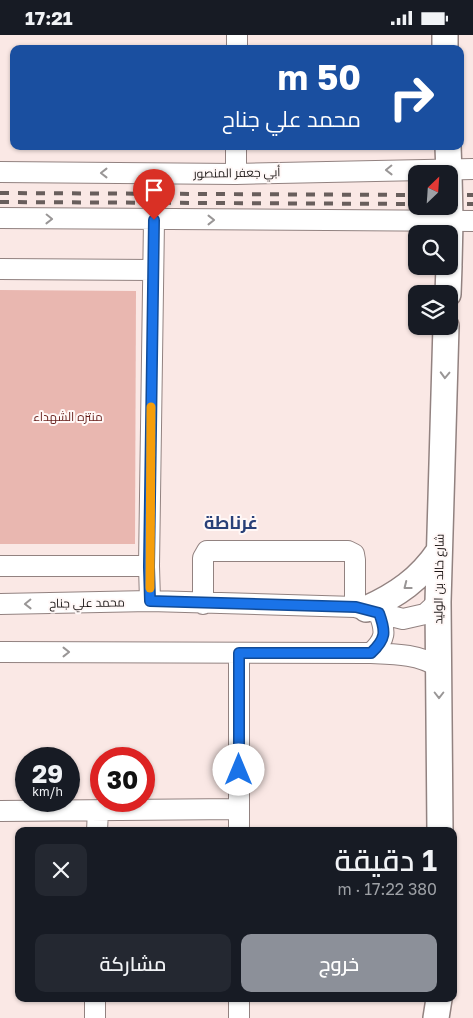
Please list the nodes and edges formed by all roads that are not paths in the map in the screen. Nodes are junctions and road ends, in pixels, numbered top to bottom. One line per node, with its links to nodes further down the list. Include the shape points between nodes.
1 (236, 150): 6 (street)
2 (458, 167): 4 (street, أبي جعفر المنصور)
3 (408, 168): 6 (street, أبي جعفر المنصور, one-way to 6)
4 (473, 169)
5 (0, 172): 6 (street, أبي جعفر المنصور, one-way to 5)
6 (236, 174)
7 (458, 205): 10 (main road)
8 (0, 218): 9 (street, one-way to 9)
9 (154, 220): 10 (street, one-way to 10); 13 (street)
10 (462, 220): 11 (main road)
11 (458, 234)
12 (0, 269): 13 (street)
13 (154, 270): 17 (street)
14 (446, 335): 15 (main road, شارع خالد بن الوليد, one-way to 15)
15 (439, 551): 19 (main road, شارع خالد بن الوليد); 22 (main road, one-way to 22, via 408,585)
16 (0, 566): 17 (street)
17 (149, 567): 18 (street)
18 (150, 601): 20 (street, محمد علي جناح); 21 (street, محمد علي جناح, one-way to 21)
19 (438, 602): 22 (street, محمد علي جناح, via 425,614 403,619); 26 (main road, شارع خالد بن الوليد)
20 (203, 604): 22 (street, محمد علي جناح); 22 (street, via 203,558 207,551 348,551 354,554)
21 (0, 605)
22 (367, 610): 25 (street, via 384,626 384,636)
23 (0, 652): 24 (street, one-way to 24)
24 (239, 653): 25 (street); 27 (street)
25 (371, 653): 26 (street, via 405,655)
26 (439, 667): 34 (main road, شارع خالد بن الوليد, one-way to 34)
27 (239, 809): 29 (street); 33 (street)
28 (90, 810): 30 (street)
29 (155, 810)
30 (0, 811)
31 (98, 812): 32 (street)
32 (97, 827)
33 (239, 827)
34 (440, 827)
35 (96, 1002): 38 (street)
36 (239, 1002): 39 (street)
37 (439, 1002): 40 (main road)
38 (95, 1018)
39 (238, 1018)
40 (436, 1018)

